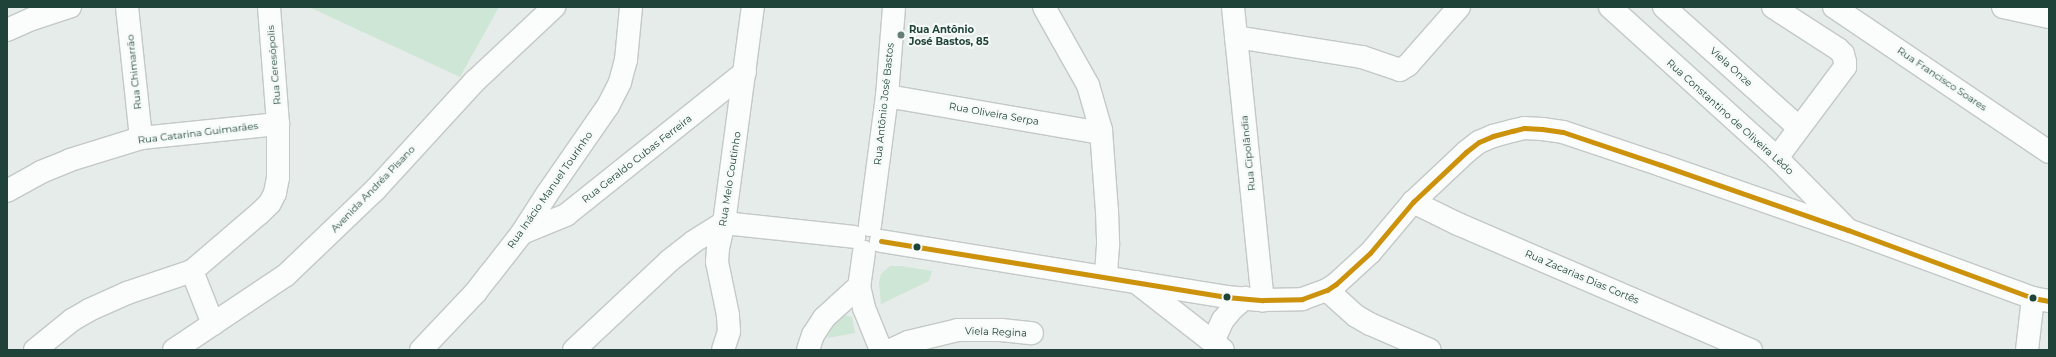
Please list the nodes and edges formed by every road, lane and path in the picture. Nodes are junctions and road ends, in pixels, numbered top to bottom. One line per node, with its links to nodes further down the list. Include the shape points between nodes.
1 (70, 7): 17 (street)
2 (127, 7): 24 (street, Rua Chimarrão)
3 (269, 7): 21 (street, Rua Ceresópolis)
4 (554, 7): 40 (street, Avenida Andréa Pisano, via 474,82 375,190 286,275)
5 (631, 7): 31 (street, Rua Inácio Manuel Tourinho, via 626,60 614,96)
6 (753, 7): 19 (street, Rua Melo Coutinho)
7 (894, 7): 20 (street, Rua Antônio José Bastos)
8 (1044, 7): 23 (street, via 1088,85)
9 (1232, 7): 18 (street, Rua Cipolândia)
10 (1459, 7): 18 (street, via 1408,65 1400,70 1362,58)
11 (1664, 7): 22 (street, Viela Onze)
12 (1773, 7): 22 (street, via 1838,49 1845,58 1845,67)
13 (1834, 7): 25 (street, Rua Francisco Soares)
14 (2003, 7): 16 (street)
15 (1618, 10): 26 (street, Rua Constantino de Oliveira Lêdo)
16 (2049, 17)
17 (7, 30)
18 (1236, 37): 38 (street, Rua Cipolândia)
19 (745, 72): 29 (street, Rua Melo Coutinho); 31 (street, Rua Geraldo Cubas Ferreira, via 566,214)
20 (887, 96): 23 (street, Rua Oliveira Serpa); 32 (street, Rua Antônio José Bastos)
21 (278, 124): 24 (street, Rua Catarina Guimarães); 33 (street, Rua Ceresópolis, via 278,178 270,203)
22 (1798, 127): 26 (street)
23 (1101, 133): 34 (street, via 1108,211)
24 (141, 138): 27 (street, Rua Catarina Guimarães, via 70,160)
25 (2049, 152)
26 (1777, 158): 30 (street, Rua Constantino de Oliveira Lêdo)
27 (7, 191)
28 (1413, 202): 30 (street, via 1479,142 1524,128 1542,129 1563,132); 37 (street, via 1370,253); 52 (street, Rua Zacarias Dias Cortês, via 1458,224)
29 (724, 223): 32 (street); 46 (street, via 669,261); 47 (street, Rua Melo Coutinho, via 717,262 728,315 728,331)
30 (1848, 230): 39 (street)
31 (522, 233): 45 (street, Rua Inácio Manuel Tourinho, via 475,293)
32 (867, 239): 34 (street); 36 (street, Rua Antônio José Bastos)
33 (192, 271): 40 (street); 43 (street, via 127,293 89,310 72,320)
34 (1106, 277): 35 (street)
35 (1136, 282): 38 (street); 42 (street)
36 (859, 286): 48 (street, via 824,318 813,335); 49 (street, via 864,308)
37 (1327, 290): 38 (street, via 1302,299); 51 (street, via 1356,316)
38 (1254, 299): 42 (street, via 1233,308 1223,320)
39 (2041, 300): 53 (street)
40 (213, 324): 44 (street, Avenida Andréa Pisano)
41 (1032, 333): 50 (street, Viela Regina, via 958,330 908,342)
42 (1218, 346)
43 (35, 350)
44 (174, 350)
45 (421, 350)
46 (574, 350)
47 (722, 350)
48 (808, 350)
49 (881, 350)
50 (891, 350)
51 (1430, 350)
52 (1751, 350)
53 (2027, 350)

